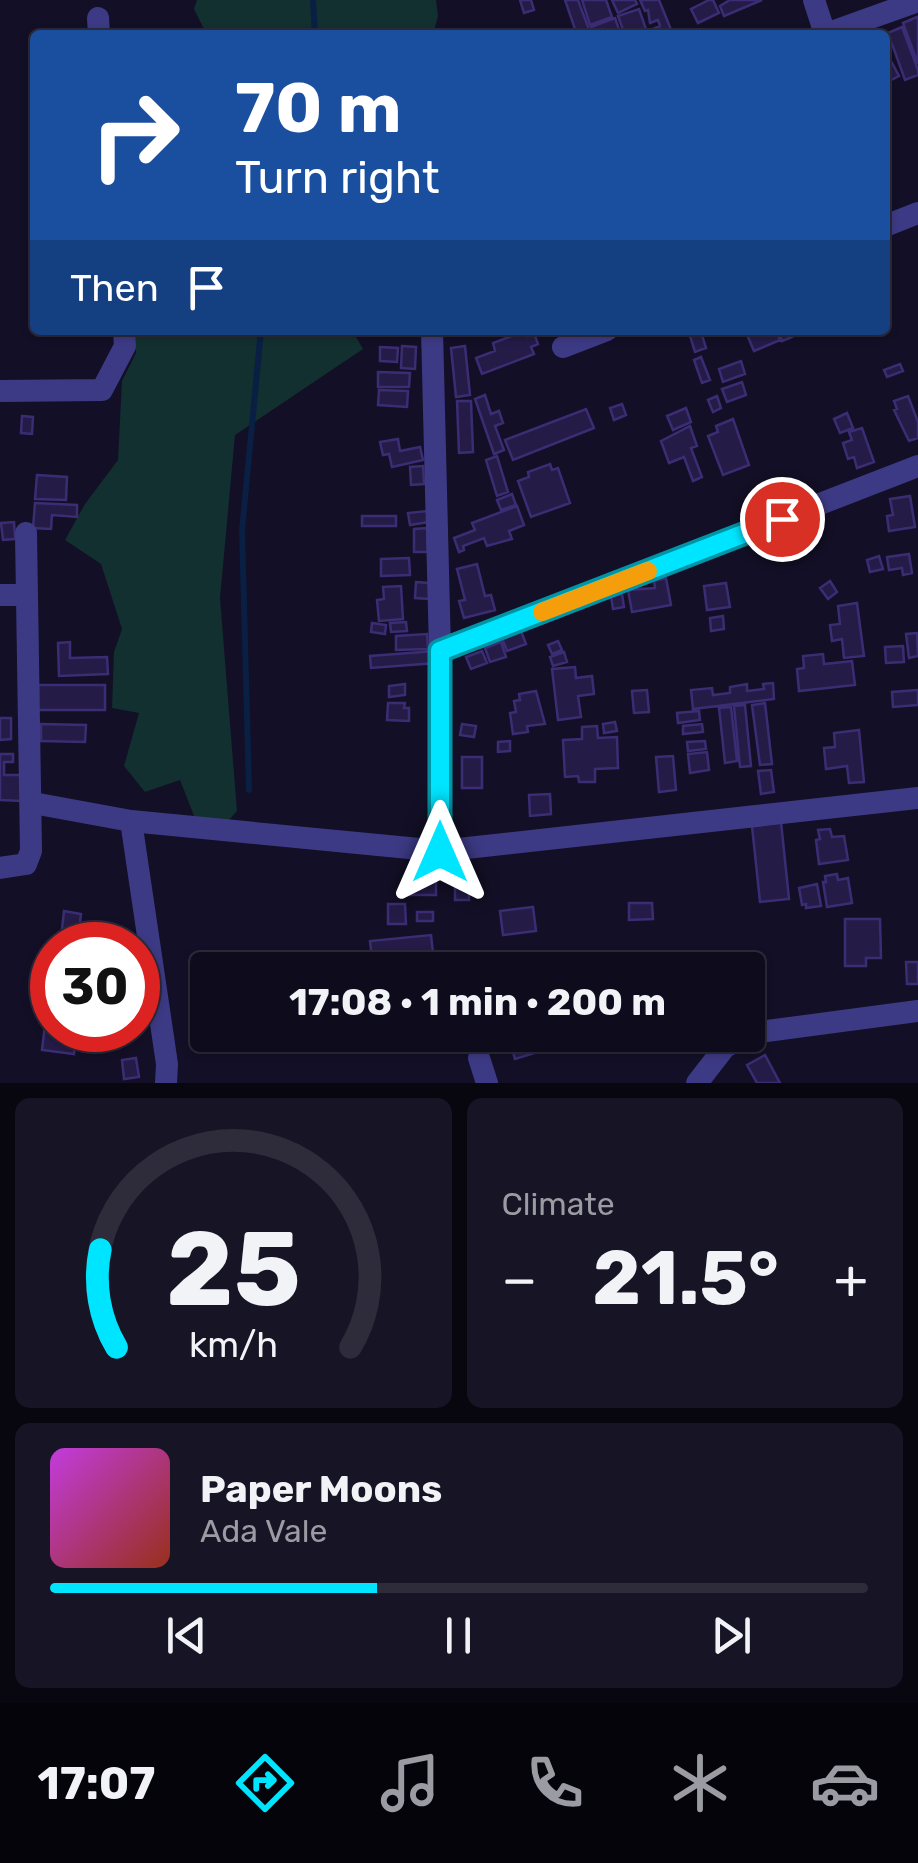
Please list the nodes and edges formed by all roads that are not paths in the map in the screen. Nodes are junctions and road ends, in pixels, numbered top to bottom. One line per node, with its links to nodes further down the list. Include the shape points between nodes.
1 (814, 0): 3 (street)
2 (918, 0): 4 (street)
3 (823, 30)
4 (835, 30)
5 (918, 213): 6 (street)
6 (890, 224)
7 (124, 335): 11 (street, via 102,390)
8 (432, 335): 16 (street)
9 (593, 335): 10 (street)
10 (563, 346)
11 (0, 391)
12 (918, 466): 16 (street)
13 (26, 533): 15 (street)
14 (0, 595): 15 (street)
15 (27, 595): 18 (street)
16 (440, 651): 20 (street)
17 (918, 798): 20 (street)
18 (33, 803): 19 (street); 21 (street, via 30,857 20,867)
19 (131, 820): 20 (street); 24 (street)
20 (440, 852)
21 (0, 868)
22 (918, 1012): 26 (street, via 752,1033 725,1048)
23 (479, 1058): 25 (street)
24 (166, 1083)
25 (487, 1083)
26 (697, 1083)

